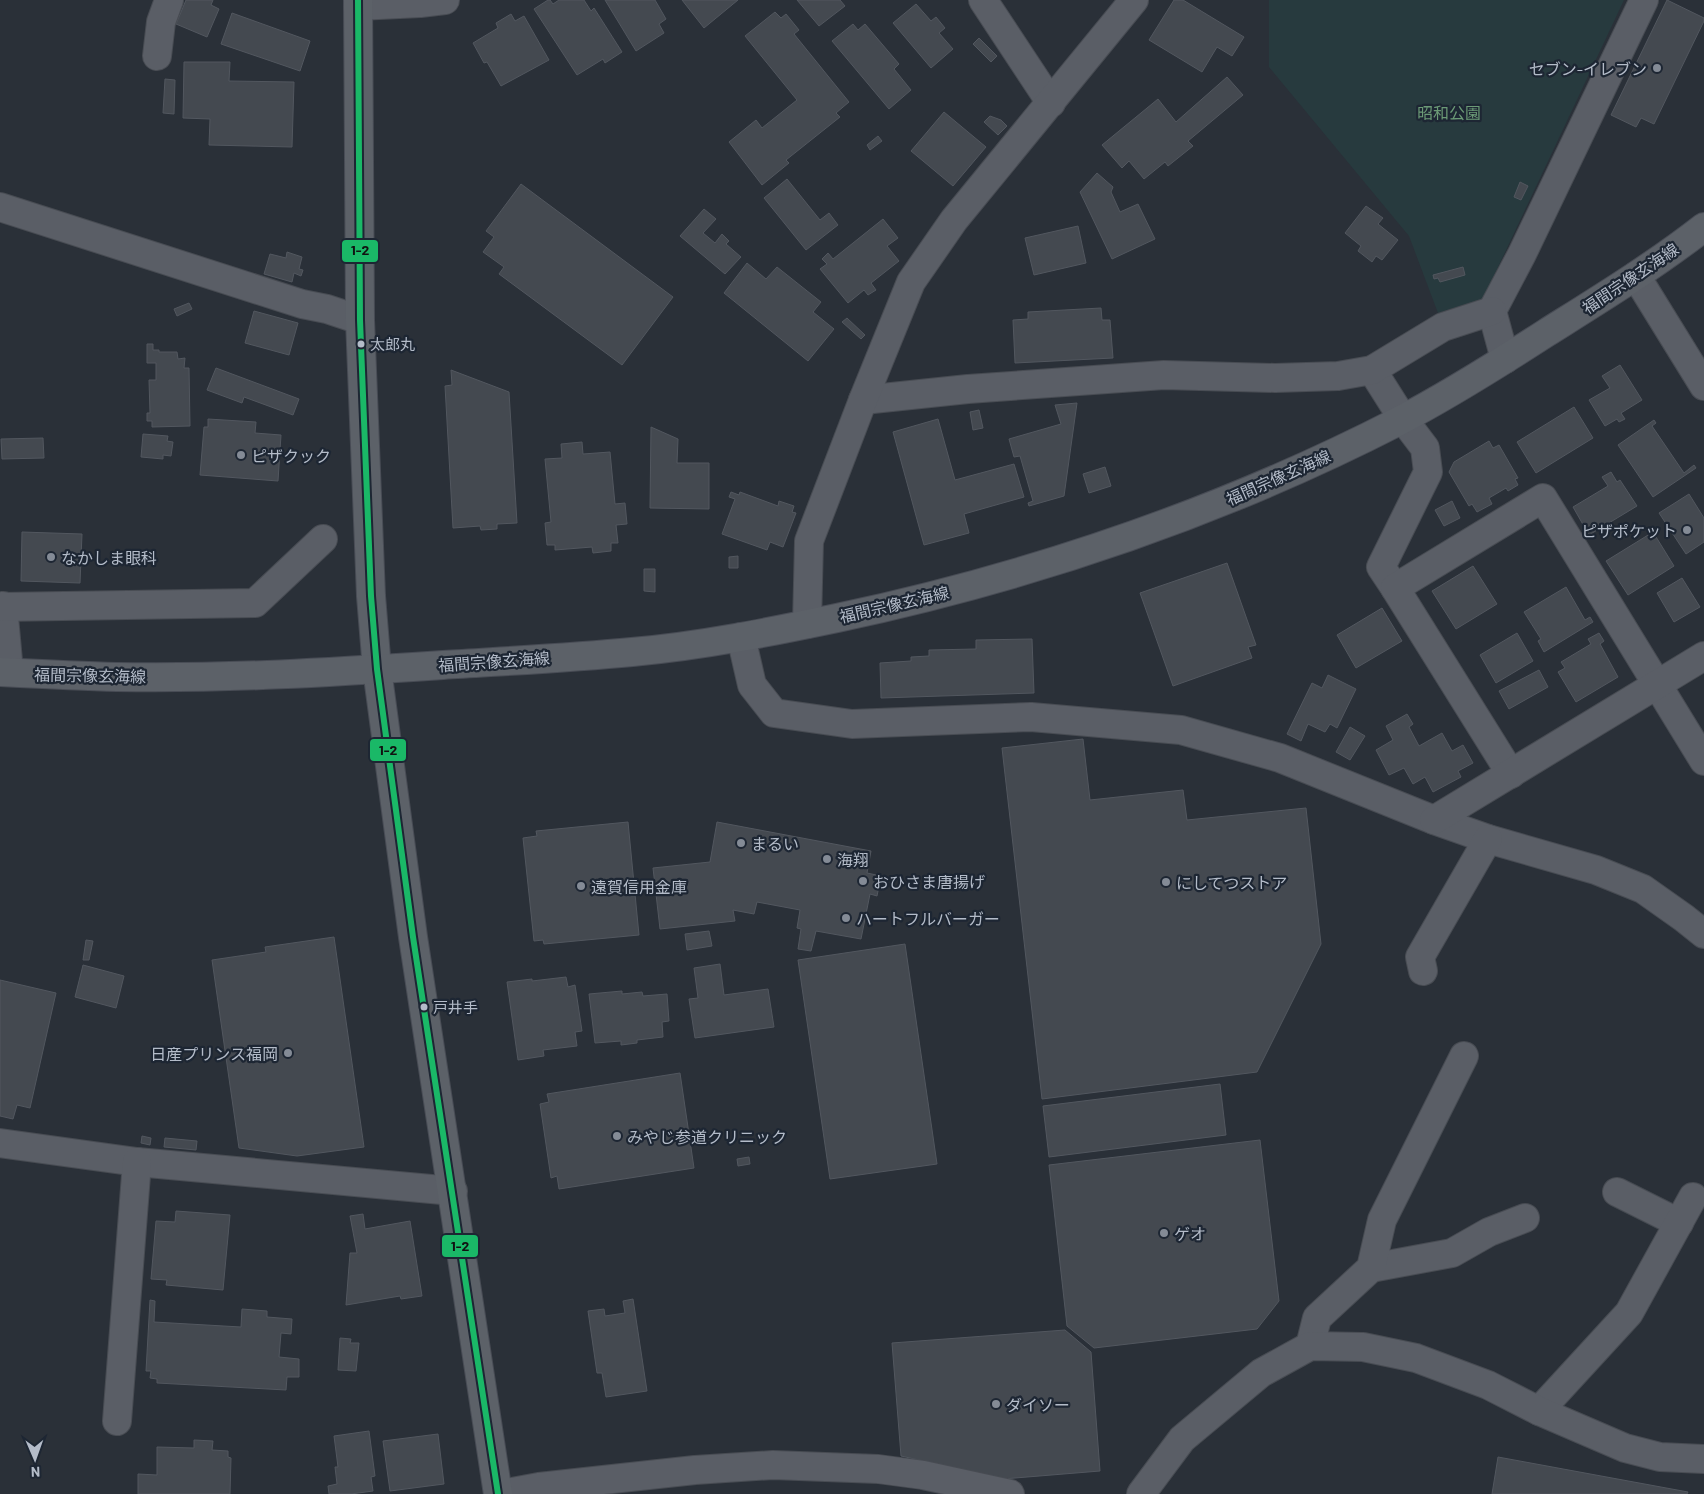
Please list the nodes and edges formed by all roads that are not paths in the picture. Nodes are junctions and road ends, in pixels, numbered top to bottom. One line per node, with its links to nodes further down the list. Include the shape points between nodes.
1 (169, 0): 7 (street, via 160,22)
2 (446, 0): 6 (street)
3 (983, 0): 8 (street)
4 (1134, 0): 8 (street)
5 (1644, 0): 12 (street)
6 (358, 3): 13 (main road)
7 (157, 56)
8 (1051, 103): 17 (street, via 954,220 911,282)
9 (0, 207): 13 (street)
10 (1704, 227): 11 (main road, 福間宗像玄海線)
11 (1636, 276): 14 (main road, 福間宗像玄海線); 16 (street)
12 (1492, 312): 14 (street); 15 (street, via 1443,327)
13 (360, 320): 25 (main road)
14 (1505, 359): 18 (main road, 福間宗像玄海線)
15 (1372, 370): 17 (street, via 1338,376 1275,378 1164,375 968,388); 18 (street)
16 (1704, 386)
17 (863, 400): 22 (street, via 809,541)
18 (1403, 419): 20 (street, via 1425,448 1428,472 1381,568); 22 (main road, 福間宗像玄海線, via 1297,471 1194,514 1086,552 992,581)
19 (323, 539): 21 (street, via 255,603)
20 (1395, 588): 27 (street, via 1543,498); 29 (street)
21 (2, 607): 26 (street)
22 (807, 624): 23 (main road, 福間宗像玄海線)
23 (740, 638): 25 (main road, 福間宗像玄海線, via 634,652); 30 (street, via 752,685 774,713 852,724 1031,717 1181,730 1280,758)
24 (1704, 656): 27 (street)
25 (377, 669): 26 (main road, 福間宗像玄海線, via 119,677); 37 (main road, via 413,937)
26 (4, 672)
27 (1657, 684): 28 (street); 29 (street)
28 (1704, 761)
29 (1511, 774): 30 (street)
30 (1434, 820): 31 (street)
31 (1488, 839): 32 (street, via 1596,870 1642,889); 33 (street, via 1420,957)
32 (1704, 934)
33 (1423, 972)
34 (1464, 1056): 42 (street, via 1382,1220)
35 (0, 1143): 36 (street)
36 (136, 1162): 37 (street); 45 (street)
37 (453, 1191): 47 (main road)
38 (1617, 1192): 41 (street)
39 (1693, 1196): 41 (street)
40 (1525, 1218): 42 (street, via 1489,1232 1452,1252)
41 (1679, 1224): 44 (street, via 1629,1313)
42 (1371, 1268): 43 (street, via 1317,1318)
43 (1310, 1346): 44 (street, via 1362,1347 1416,1358 1488,1385); 49 (street, via 1261,1373 1182,1439)
44 (1539, 1410): 46 (street, via 1625,1448 1660,1457)
45 (117, 1421)
46 (1704, 1459)
47 (499, 1494): 48 (street, via 685,1471 773,1465 878,1469)
48 (1010, 1494)
49 (1141, 1494)

